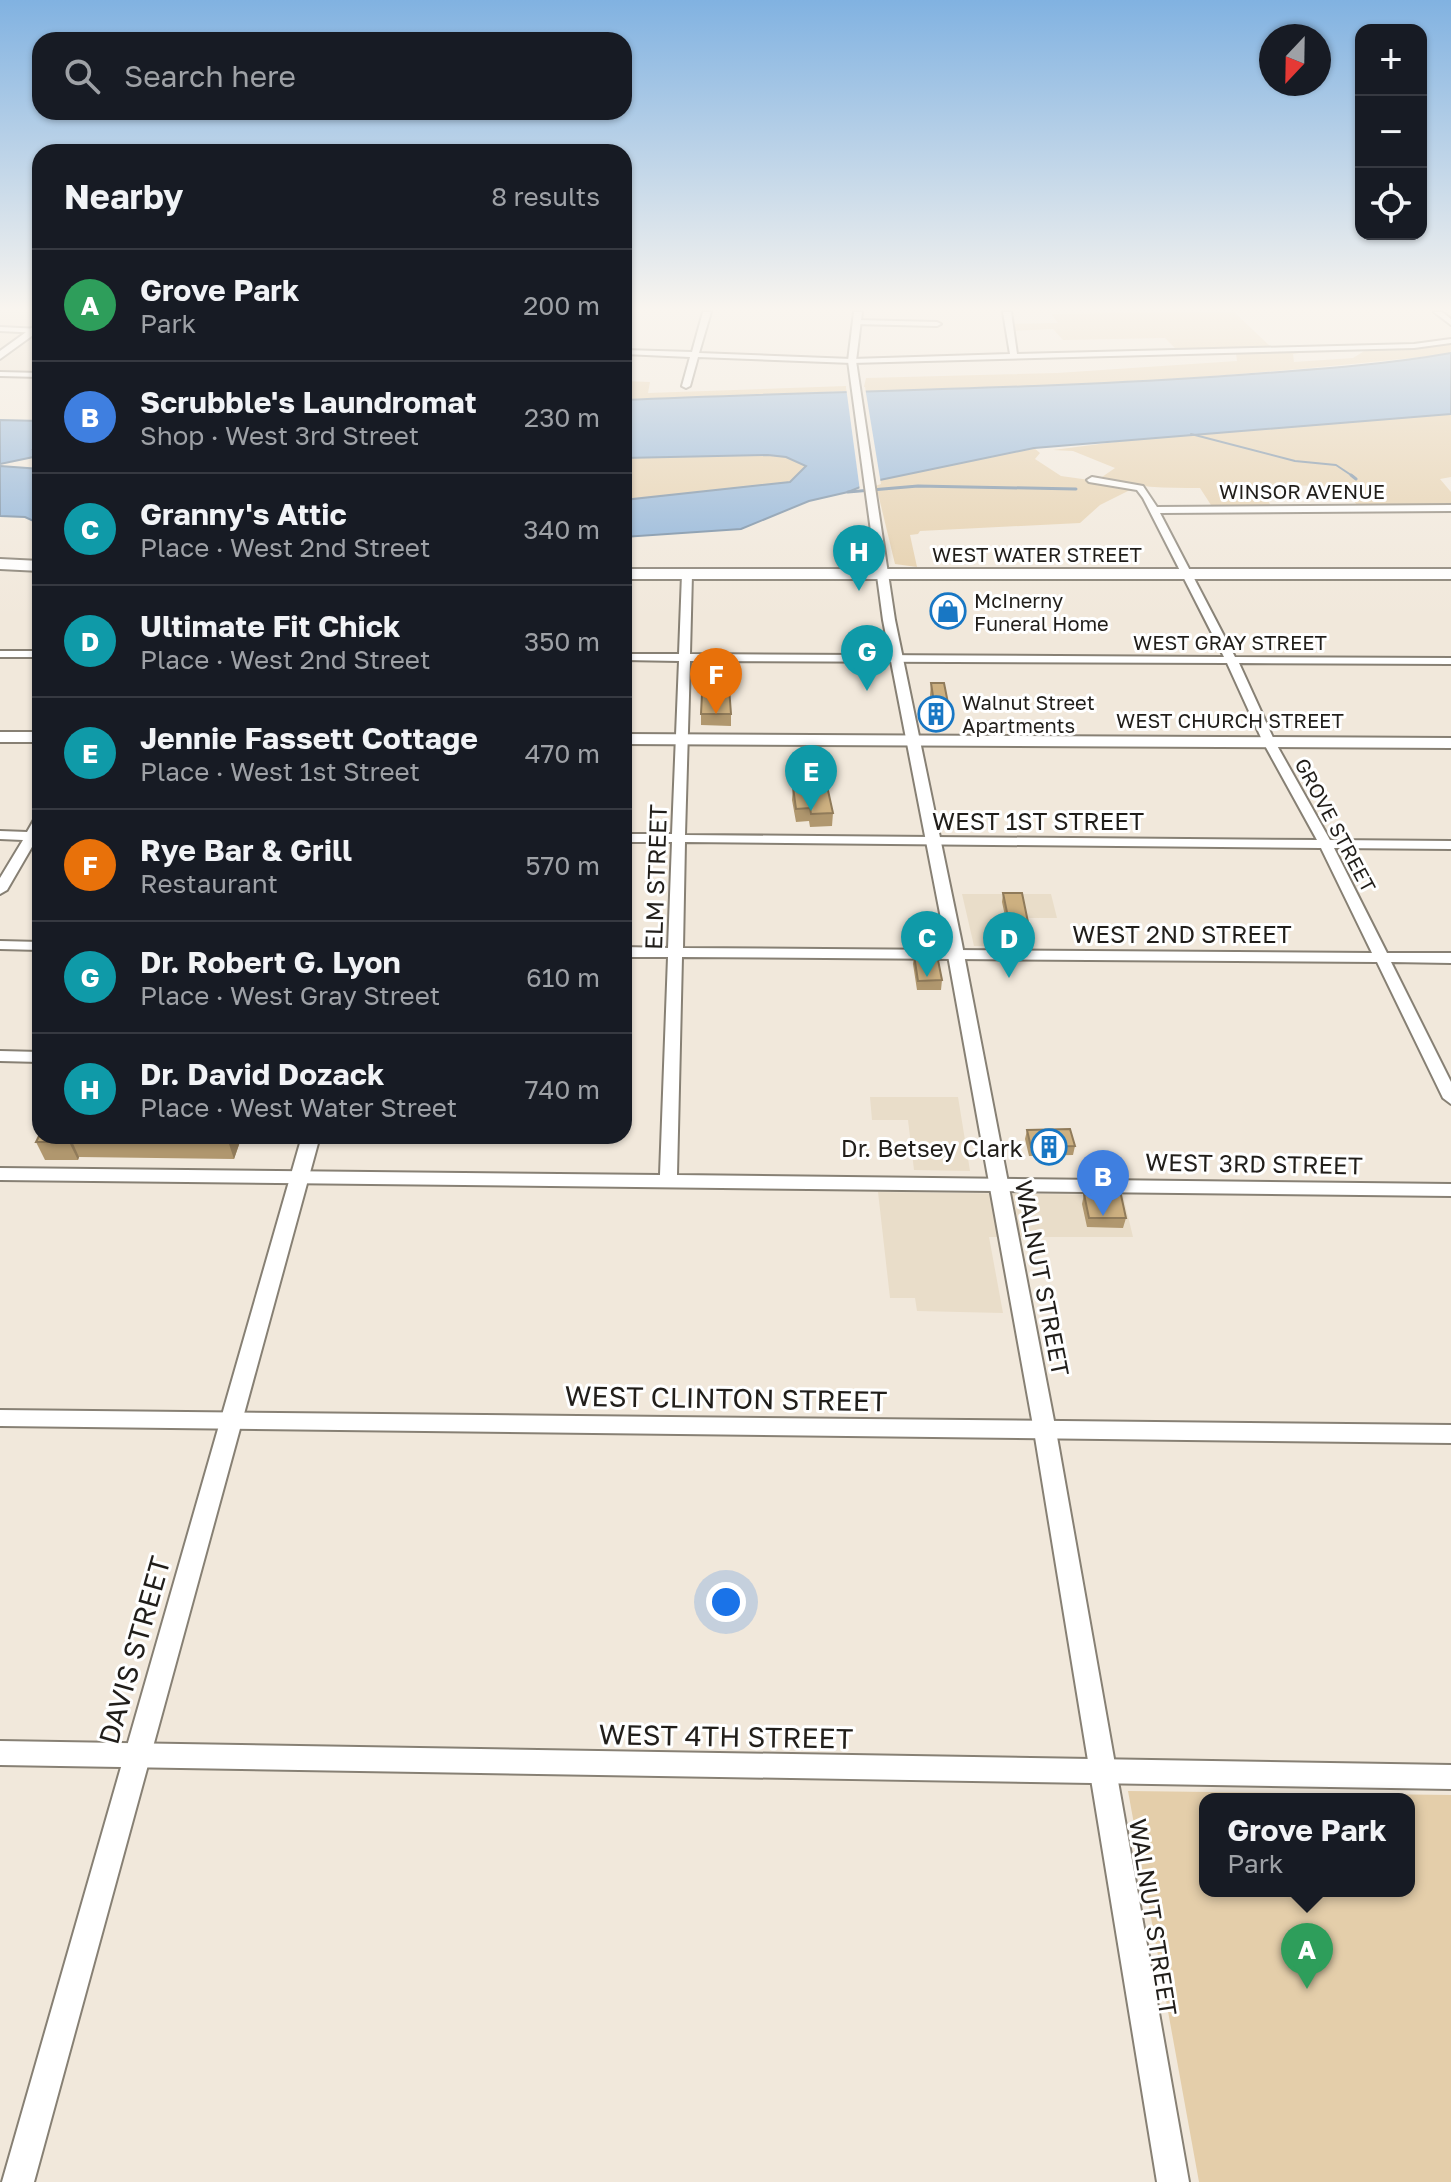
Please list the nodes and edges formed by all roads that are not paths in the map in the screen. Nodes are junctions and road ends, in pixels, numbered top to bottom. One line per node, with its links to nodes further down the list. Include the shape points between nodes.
1 (860, 414): 9 (street, WALNUT STREET)
2 (1092, 480): 4 (street, GROVE STREET, via 1140,488)
3 (1451, 508): 4 (street, WINSOR AVENUE)
4 (1153, 510): 10 (street, GROVE STREET)
5 (0, 564): 6 (main road)
6 (32, 566)
7 (632, 574): 8 (main road, WEST WATER STREET)
8 (687, 574): 9 (main road, WEST WATER STREET); 15 (street, ELM STREET)
9 (885, 574): 10 (main road, WEST WATER STREET); 16 (street, WALNUT STREET)
10 (1185, 574): 11 (main road, WEST WATER STREET); 17 (street, GROVE STREET)
11 (1451, 574)
12 (0, 654): 13 (street)
13 (32, 654)
14 (632, 657): 15 (street, WEST GRAY STREET)
15 (684, 657): 16 (street, WEST GRAY STREET); 22 (street, ELM STREET)
16 (897, 658): 17 (street, WEST GRAY STREET); 23 (street, WALNUT STREET)
17 (1233, 660): 18 (street, WEST GRAY STREET); 24 (street, GROVE STREET)
18 (1451, 661)
19 (0, 737): 20 (main road)
20 (32, 737)
21 (632, 739): 22 (main road, WEST CHURCH STREET)
22 (682, 739): 23 (main road, WEST CHURCH STREET); 29 (street, ELM STREET)
23 (915, 741): 24 (main road, WEST CHURCH STREET); 31 (street, WALNUT STREET)
24 (1269, 742): 25 (main road, WEST CHURCH STREET); 32 (street, GROVE STREET)
25 (1451, 743)
26 (0, 835): 27 (street)
27 (32, 836)
28 (632, 838): 29 (street, WEST 1ST STREET)
29 (679, 838): 31 (street, WEST 1ST STREET); 38 (street, ELM STREET)
30 (32, 841): 34 (street)
31 (934, 841): 32 (street, WEST 1ST STREET); 39 (street, WALNUT STREET)
32 (1325, 844): 33 (street, WEST 1ST STREET); 40 (street, GROVE STREET)
33 (1451, 845)
34 (0, 890)
35 (0, 945): 36 (street)
36 (32, 946)
37 (632, 952): 38 (street, WEST 2ND STREET)
38 (675, 952): 39 (street, WEST 2ND STREET); 48 (street, ELM STREET)
39 (956, 954): 40 (street, WEST 2ND STREET); 49 (street, WALNUT STREET)
40 (1381, 956): 41 (street, WEST 2ND STREET); 44 (street, GROVE STREET)
41 (1451, 958)
42 (0, 1056): 43 (street)
43 (32, 1057)
44 (1451, 1098)
45 (309, 1144): 47 (street, DAVIS STREET)
46 (0, 1174): 47 (street, WEST 3RD STREET)
47 (299, 1179): 48 (street, WEST 3RD STREET); 52 (street, DAVIS STREET)
48 (668, 1182): 49 (street, WEST 3RD STREET)
49 (998, 1183): 50 (street, WEST 3RD STREET); 53 (street, WALNUT STREET)
50 (1451, 1190)
51 (0, 1418): 52 (street, WEST CLINTON STREET)
52 (232, 1421): 53 (street, WEST CLINTON STREET); 56 (street, DAVIS STREET)
53 (1045, 1431): 54 (street, WEST CLINTON STREET); 57 (street, WALNUT STREET)
54 (1451, 1434)
55 (0, 1753): 56 (street, WEST 4TH STREET)
56 (135, 1753): 57 (street, WEST 4TH STREET); 59 (street, DAVIS STREET)
57 (1104, 1773): 58 (street, WEST 4TH STREET); 60 (street, WALNUT STREET)
58 (1451, 1777)
59 (18, 2182)
60 (1173, 2182)

